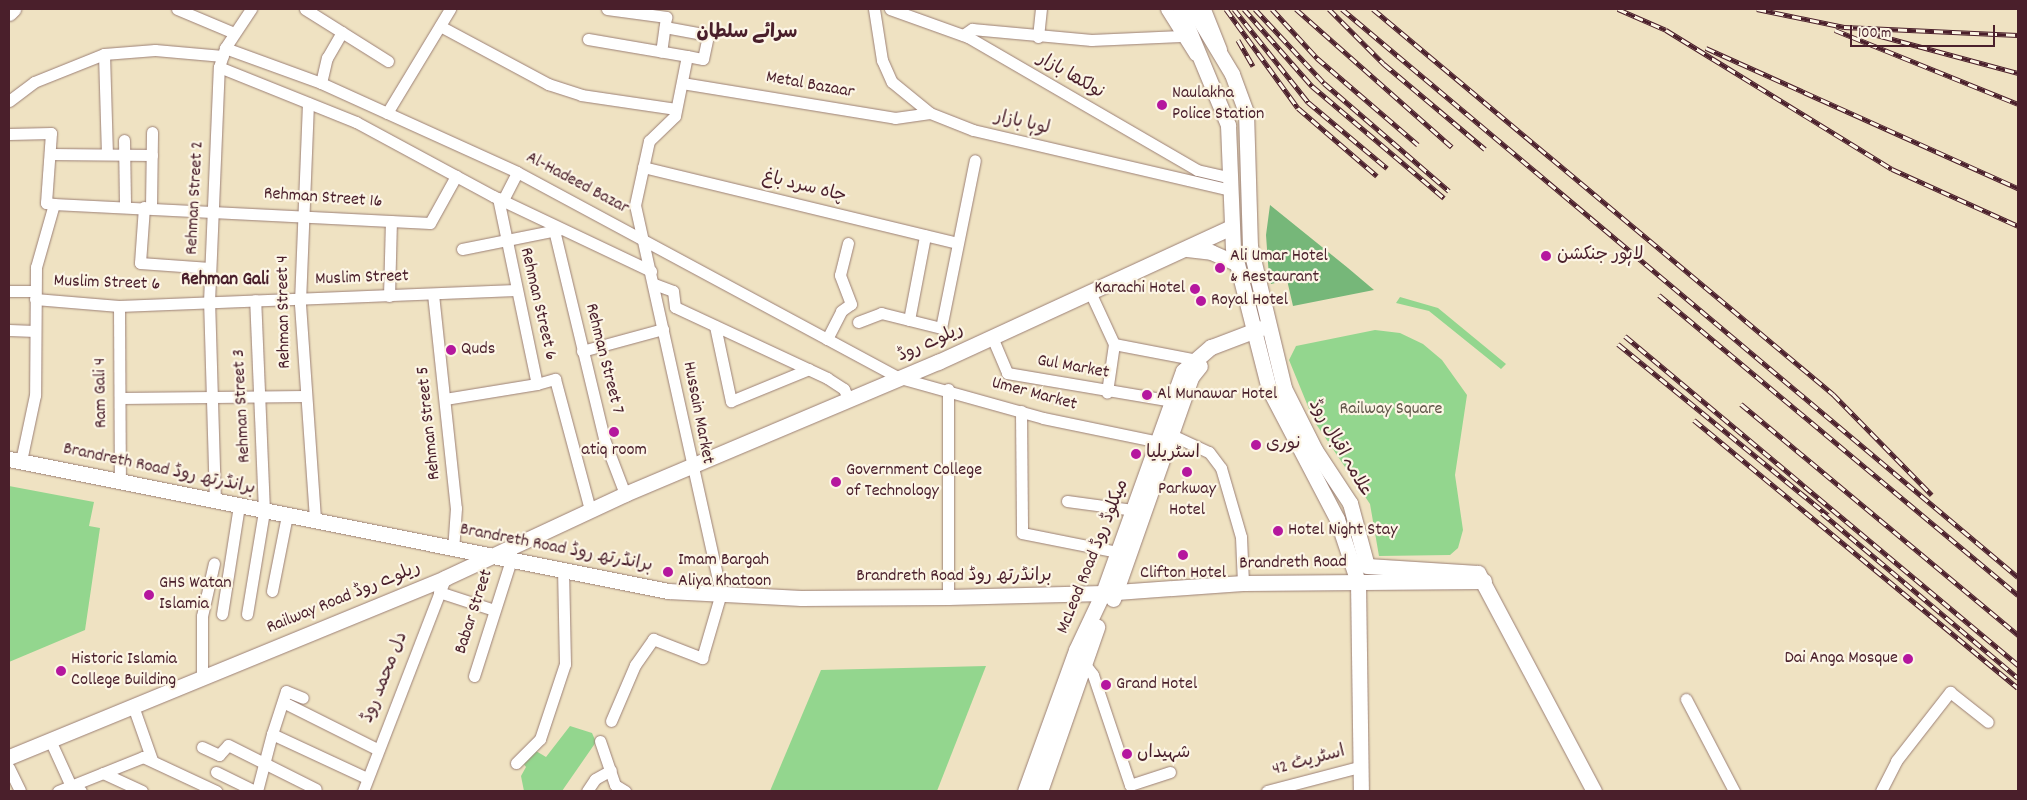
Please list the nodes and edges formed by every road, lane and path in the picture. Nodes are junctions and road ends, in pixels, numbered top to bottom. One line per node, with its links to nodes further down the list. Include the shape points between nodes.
1 (13, 9): 14 (main road)
2 (177, 9): 15 (street)
3 (251, 9): 20 (street)
4 (305, 9): 18 (street)
5 (450, 9): 17 (street)
6 (607, 9): 16 (street)
7 (874, 9): 36 (street, لوہا بازار, via 882,60 892,82)
8 (890, 9): 21 (street, نولکھا بازار)
9 (1041, 9): 22 (street)
10 (1166, 9): 19 (street)
11 (1180, 9): 19 (main road, علامہ اقبال روڈ)
12 (1193, 9): 19 (main road, علامہ اقبال روڈ)
13 (1205, 9): 29 (street)
14 (9, 13)
15 (203, 13): 20 (street)
16 (666, 17): 24 (street); 26 (street, via 708,35 703,59)
17 (440, 26): 34 (street, via 548,84 581,95); 35 (street)
18 (342, 32): 28 (street); 30 (street, via 327,58)
19 (1191, 32): 22 (street); 29 (main road, علامہ اقبال روڈ); 48 (main road, علامہ اقبال روڈ, via 1228,125)
20 (234, 33): 27 (street)
21 (963, 35): 22 (street, via 972,29); 48 (street, نولکھا بازار, via 1197,170)
22 (1038, 37)
23 (588, 39): 24 (street)
24 (661, 52): 26 (street)
25 (104, 54): 27 (street, via 155,50); 32 (street, via 34,82); 41 (street)
26 (687, 56): 31 (street)
27 (222, 57): 30 (street, Al-Hadeed Bazar); 33 (street); 53 (street, Rehman Street 2)
28 (388, 61)
29 (1226, 64): 84 (main road, علامہ اقبال روڈ, via 1240,92 1250,132 1250,246)
30 (321, 83): 35 (street, Al-Hadeed Bazar)
31 (682, 83): 34 (street); 36 (street, Metal Bazaar, via 895,118)
32 (9, 102)
33 (308, 103): 47 (street); 54 (street, Rehman Street 4)
34 (676, 109): 45 (street, Hussain Market, via 649,141)
35 (388, 113): 46 (street, Al-Hadeed Bazar)
36 (930, 114): 48 (street, لوہا بازار, via 973,130)
37 (152, 132): 43 (street)
38 (9, 134): 40 (street, via 51,133)
39 (124, 140): 42 (street)
40 (50, 154): 41 (street); 50 (street, via 46,203)
41 (107, 154): 42 (street)
42 (125, 154): 43 (street); 51 (street)
43 (152, 155): 52 (street)
44 (974, 160): 62 (street)
45 (643, 167): 58 (street, چاہ سرد باغ); 59 (street, Hussain Market, via 635,205)
46 (517, 172): 49 (street); 59 (street, Al-Hadeed Bazar)
47 (456, 176): 49 (street); 55 (street, Rehman Street 16, via 430,223)
48 (1231, 184): 56 (main road, علامہ اقبال روڈ)
49 (500, 199): 57 (street); 60 (street, Rehman Street 6)
50 (54, 204): 51 (street, Rehman Street 16); 73 (street, via 36,267)
51 (124, 206): 52 (street, Rehman Street 16)
52 (148, 207): 53 (street, Rehman Street 16); 66 (street, via 140,263)
53 (213, 210): 54 (street, Rehman Street 16); 66 (street, Rehman Street 2)
54 (303, 215): 55 (street, Rehman Street 16); 75 (street, Rehman Street 4)
55 (391, 221): 74 (street)
56 (1231, 227): 64 (main road, ریلوے روڈ); 65 (main road, علامہ اقبال روڈ)
57 (558, 229): 60 (street); 67 (street); 90 (street, Rehman Street 7)
58 (925, 236): 62 (street, چاہ سرد باغ); 79 (street)
59 (644, 239): 67 (street, Hussain Market); 88 (street, Al-Hadeed Bazar)
60 (504, 242): 63 (street); 69 (street, Rehman Street 6)
61 (848, 243): 88 (street, via 840,275 851,304 841,311)
62 (956, 243): 79 (street, via 941,328)
63 (462, 249)
64 (1185, 249): 65 (main road, via 1211,252); 71 (main road, ریلوے روڈ)
65 (1236, 263): 86 (main road, علامہ اقبال روڈ)
66 (210, 268): 77 (street, Rehman Street 2)
67 (651, 271): 68 (street, Hussain Market)
68 (654, 284): 81 (street, via 673,291 675,307); 82 (street, Hussain Market)
69 (516, 290): 72 (street, Muslim Street); 94 (street, Rehman Street 6)
70 (9, 291): 73 (street, Muslim Street 6)
71 (1090, 292): 87 (main road, ریلوے روڈ); 89 (street)
72 (433, 294): 74 (street, Muslim Street); 101 (street, Rehman Street 5)
73 (35, 295): 78 (street, Muslim Street 6); 85 (street)
74 (388, 296): 75 (street, Muslim Street)
75 (300, 299): 76 (street, Muslim Street); 97 (street, Rehman Street 4)
76 (255, 300): 77 (street, Muslim Street); 100 (street, Rehman Street 3)
77 (208, 302): 78 (street, Muslim Street 6); 99 (street, Rehman Street 2)
78 (119, 306): 98 (street, Ram Gali 4)
79 (909, 320): 80 (street, via 881,313)
80 (858, 322)
81 (715, 326): 92 (street); 92 (street, via 731,401)
82 (663, 329): 90 (street); 108 (street, Hussain Market)
83 (9, 330): 85 (street)
84 (1268, 330): 86 (main road, McLeod Road میکلوڈ روڈ); 125 (main road, علامہ اقبال روڈ, via 1284,388 1302,428 1350,503 1367,566 1467,571 1478,573)
85 (35, 331): 107 (street, via 35,395)
86 (1253, 334): 91 (main road, McLeod Road میکلوڈ روڈ); 105 (main road, McLeod Road میکلوڈ روڈ, via 1218,352 1196,370); 126 (main road, علامہ اقبال روڈ, via 1269,389 1337,519)
87 (992, 337): 93 (main road, ریلوے روڈ); 96 (street, Gul Market, via 1007,373)
88 (827, 339): 93 (street, Al-Hadeed Bazar)
89 (1114, 344): 91 (street); 96 (street)
90 (582, 351): 110 (street, Rehman Street 7, via 610,461)
91 (1192, 359): 103 (main road, McLeod Road میکلوڈ روڈ, via 1183,371)
92 (809, 369): 102 (street, via 844,389)
93 (900, 378): 95 (street, Umer Market); 102 (main road, ریلوے روڈ)
94 (537, 384): 101 (street); 114 (street, Rehman Street 6, via 555,379)
95 (948, 389): 104 (street, Umer Market); 132 (street)
96 (1107, 392): 103 (street, Gul Market)
97 (306, 396): 100 (street); 118 (street, Rehman Street 4)
98 (120, 398): 99 (street); 109 (street, Ram Gali 4)
99 (213, 398): 100 (street); 111 (street, Rehman Street 2)
100 (262, 398): 116 (street, Rehman Street 3)
101 (445, 399): 119 (street, Rehman Street 5, via 456,508)
102 (848, 399): 108 (main road, ریلوے روڈ)
103 (1173, 401): 106 (main road, McLeod Road میکلوڈ روڈ)
104 (1021, 411): 106 (street, Umer Market); 120 (street, via 1022,533)
105 (1174, 436): 127 (street, via 1209,452 1221,468 1241,537); 131 (main road, McLeod Road میکلوڈ روڈ)
106 (1159, 442): 115 (main road, McLeod Road میکلوڈ روڈ)
107 (15, 460): 109 (main road, Brandreth Road برانڈرتھ روڈ)
108 (690, 468): 110 (main road, Railway Road ریلوے روڈ); 130 (street, Hussain Market)
109 (120, 480): 111 (main road, Brandreth Road برانڈرتھ روڈ)
110 (624, 494): 114 (main road, Railway Road ریلوے روڈ)
111 (215, 501): 113 (main road, Brandreth Road برانڈرتھ روڈ)
112 (1066, 501): 115 (street)
113 (239, 505): 116 (main road, Brandreth Road برانڈرتھ روڈ); 134 (street)
114 (590, 510): 121 (main road, Railway Road ریلوے روڈ)
115 (1134, 510): 120 (main road, McLeod Road میکلوڈ روڈ)
116 (264, 511): 117 (main road, Brandreth Road برانڈرتھ روڈ); 135 (street, Rehman Street 3)
117 (288, 515): 118 (main road, Brandreth Road برانڈرتھ روڈ); 129 (street)
118 (315, 520): 119 (main road, Brandreth Road برانڈرتھ روڈ)
119 (453, 547): 121 (main road, Brandreth Road برانڈرتھ روڈ)
120 (1118, 552): 131 (main road, McLeod Road میکلوڈ روڈ)
121 (490, 555): 122 (main road, Brandreth Road برانڈرتھ روڈ); 128 (main road, Railway Road ریلوے روڈ)
122 (510, 560): 124 (main road, Brandreth Road برانڈرتھ روڈ); 133 (street, Babar Street)
123 (214, 563): 138 (street, via 202,616)
124 (563, 571): 130 (main road, Brandreth Road برانڈرتھ روڈ, via 668,591); 152 (street, via 565,664 540,739)
125 (1484, 581): 126 (main road, Brandreth Road); 175 (main road)
126 (1358, 582): 127 (main road, Brandreth Road); 154 (main road, علامہ اقبال روڈ)
127 (1243, 583): 131 (main road, Brandreth Road)
128 (442, 585): 133 (street); 138 (main road, Railway Road ریلوے روڈ); 149 (street, دل محمد روڈ)
129 (272, 591)
130 (720, 593): 132 (main road, Brandreth Road برانڈرتھ روڈ, via 801,598); 143 (street, via 702,658 653,639 635,665)
131 (1111, 593): 132 (main road, Brandreth Road برانڈرتھ روڈ); 136 (main road, McLeod Road میکلوڈ روڈ); 171 (main road, McLeod Road میکلوڈ روڈ, via 1076,650)
132 (948, 597)
133 (494, 610): 137 (street, Babar Street)
134 (222, 614)
135 (247, 614)
136 (1084, 662): 158 (street, via 1093,675 1130,785); 172 (main road, McLeod Road میکلوڈ روڈ)
137 (474, 676)
138 (202, 678): 142 (main road, Railway Road ریلوے روڈ)
139 (303, 698): 141 (street, via 287,690)
140 (1686, 700): 176 (street)
141 (283, 702): 145 (street); 149 (street)
142 (133, 706): 146 (main road, Railway Road ریلوے روڈ); 151 (street)
143 (611, 722)
144 (1988, 722): 177 (street, via 1951,691 1896,760)
145 (272, 734): 153 (street); 160 (street)
146 (50, 740): 150 (main road, Railway Road ریلوے روڈ); 161 (street)
147 (600, 741): 156 (street)
148 (202, 747): 153 (street, via 219,755 228,745)
149 (377, 749): 160 (street, دل محمد روڈ)
150 (9, 757)
151 (152, 760): 159 (street, via 144,757); 166 (street)
152 (516, 763)
153 (263, 764): 162 (street); 167 (street)
154 (1360, 767): 173 (street, اسٹریٹ 42); 174 (main road, علامہ اقبال روڈ)
155 (9, 768): 163 (street)
156 (611, 770): 169 (street, via 595,779); 170 (street, via 615,785)
157 (216, 772): 167 (street)
158 (1170, 772)
159 (103, 773): 161 (street); 165 (street)
160 (367, 778): 168 (street, دل محمد روڈ)
161 (76, 789): 164 (street)
162 (316, 789)
163 (20, 791)
164 (58, 791)
165 (142, 791)
166 (216, 791)
167 (256, 791)
168 (363, 791)
169 (587, 791)
170 (625, 791)
171 (1025, 791)
172 (1040, 791)
173 (1267, 791)
174 (1361, 791)
175 (1594, 791)
176 (1734, 791)
177 (1881, 791)

